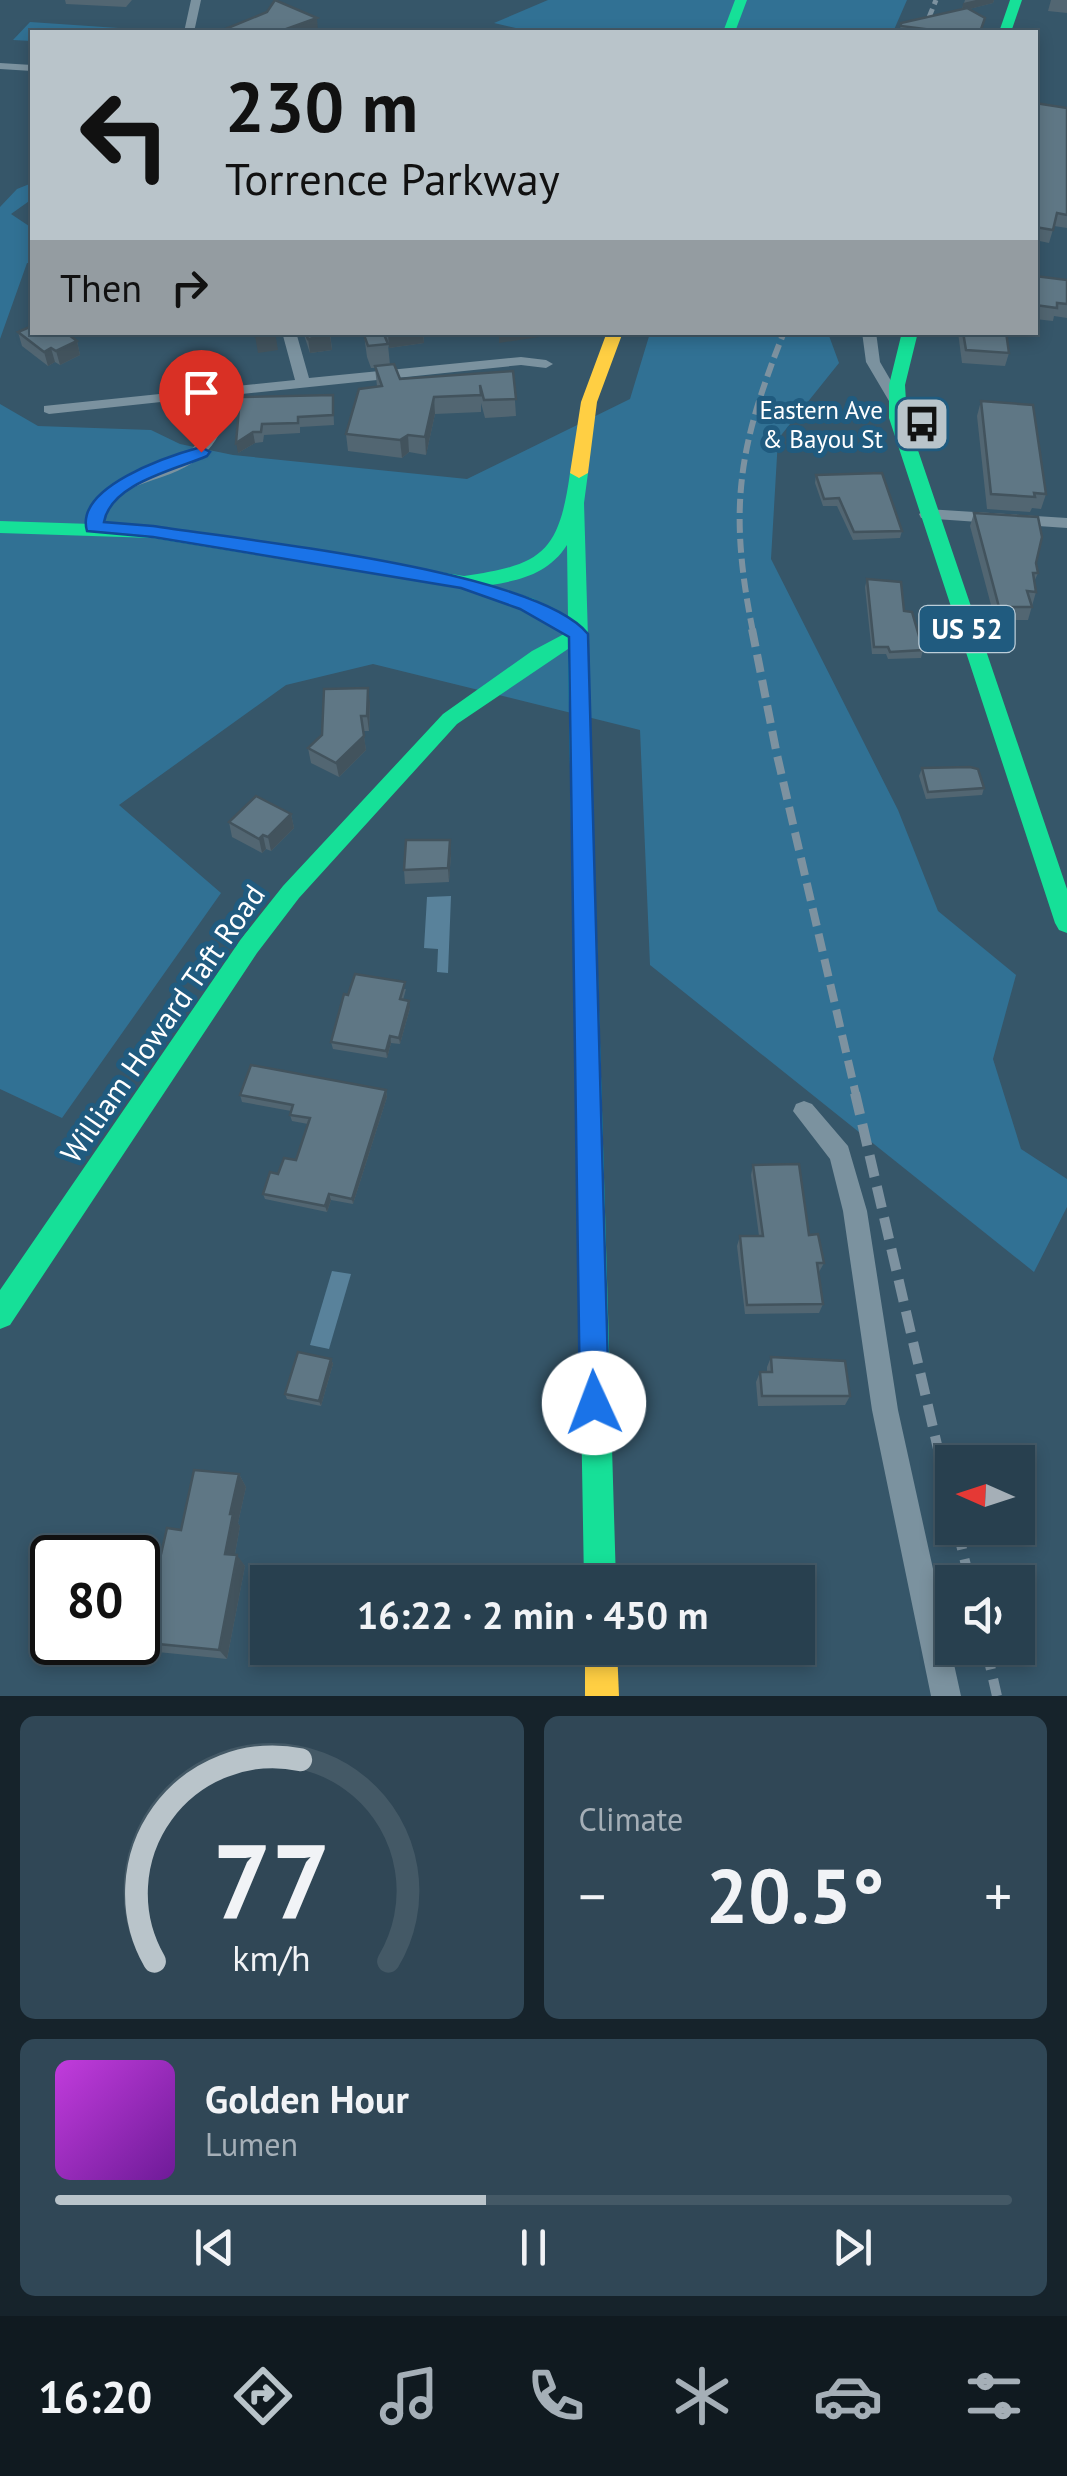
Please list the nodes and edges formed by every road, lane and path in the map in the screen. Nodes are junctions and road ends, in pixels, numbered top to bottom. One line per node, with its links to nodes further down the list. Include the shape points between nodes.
1 (196, 0): 4 (street)
2 (741, 0): 5 (main road)
3 (1016, 0): 6 (main road)
4 (190, 30)
5 (730, 30)
6 (1006, 30)
7 (0, 66): 8 (street)
8 (30, 68)
9 (290, 335): 14 (street)
10 (615, 335): 18 (main road, via 589,402)
11 (869, 335): 16 (street, via 873,362)
12 (909, 335): 16 (main road, US 52)
13 (546, 364): 14 (street)
14 (303, 382): 15 (street)
15 (226, 389): 17 (street); 22 (street, via 213,441 189,460 113,490 96,511)
16 (894, 398): 19 (main road, US 52)
17 (49, 409)
18 (575, 503): 23 (main road, via 552,561); 24 (main road)
19 (927, 514): 20 (street); 25 (main road, US 52)
20 (1067, 523)
21 (0, 527): 22 (main road)
22 (94, 527): 23 (main road)
23 (464, 582): 24 (main road, via 527,604)
24 (578, 634): 27 (main road, William Howard Taft Road, via 450,718 291,892); 28 (main road)
25 (1067, 923)
26 (804, 1111): 31 (street, via 840,1154 855,1211 885,1410)
27 (3, 1305)
28 (600, 1565)
29 (601, 1665): 30 (main road)
30 (602, 1696)
31 (946, 1696)

